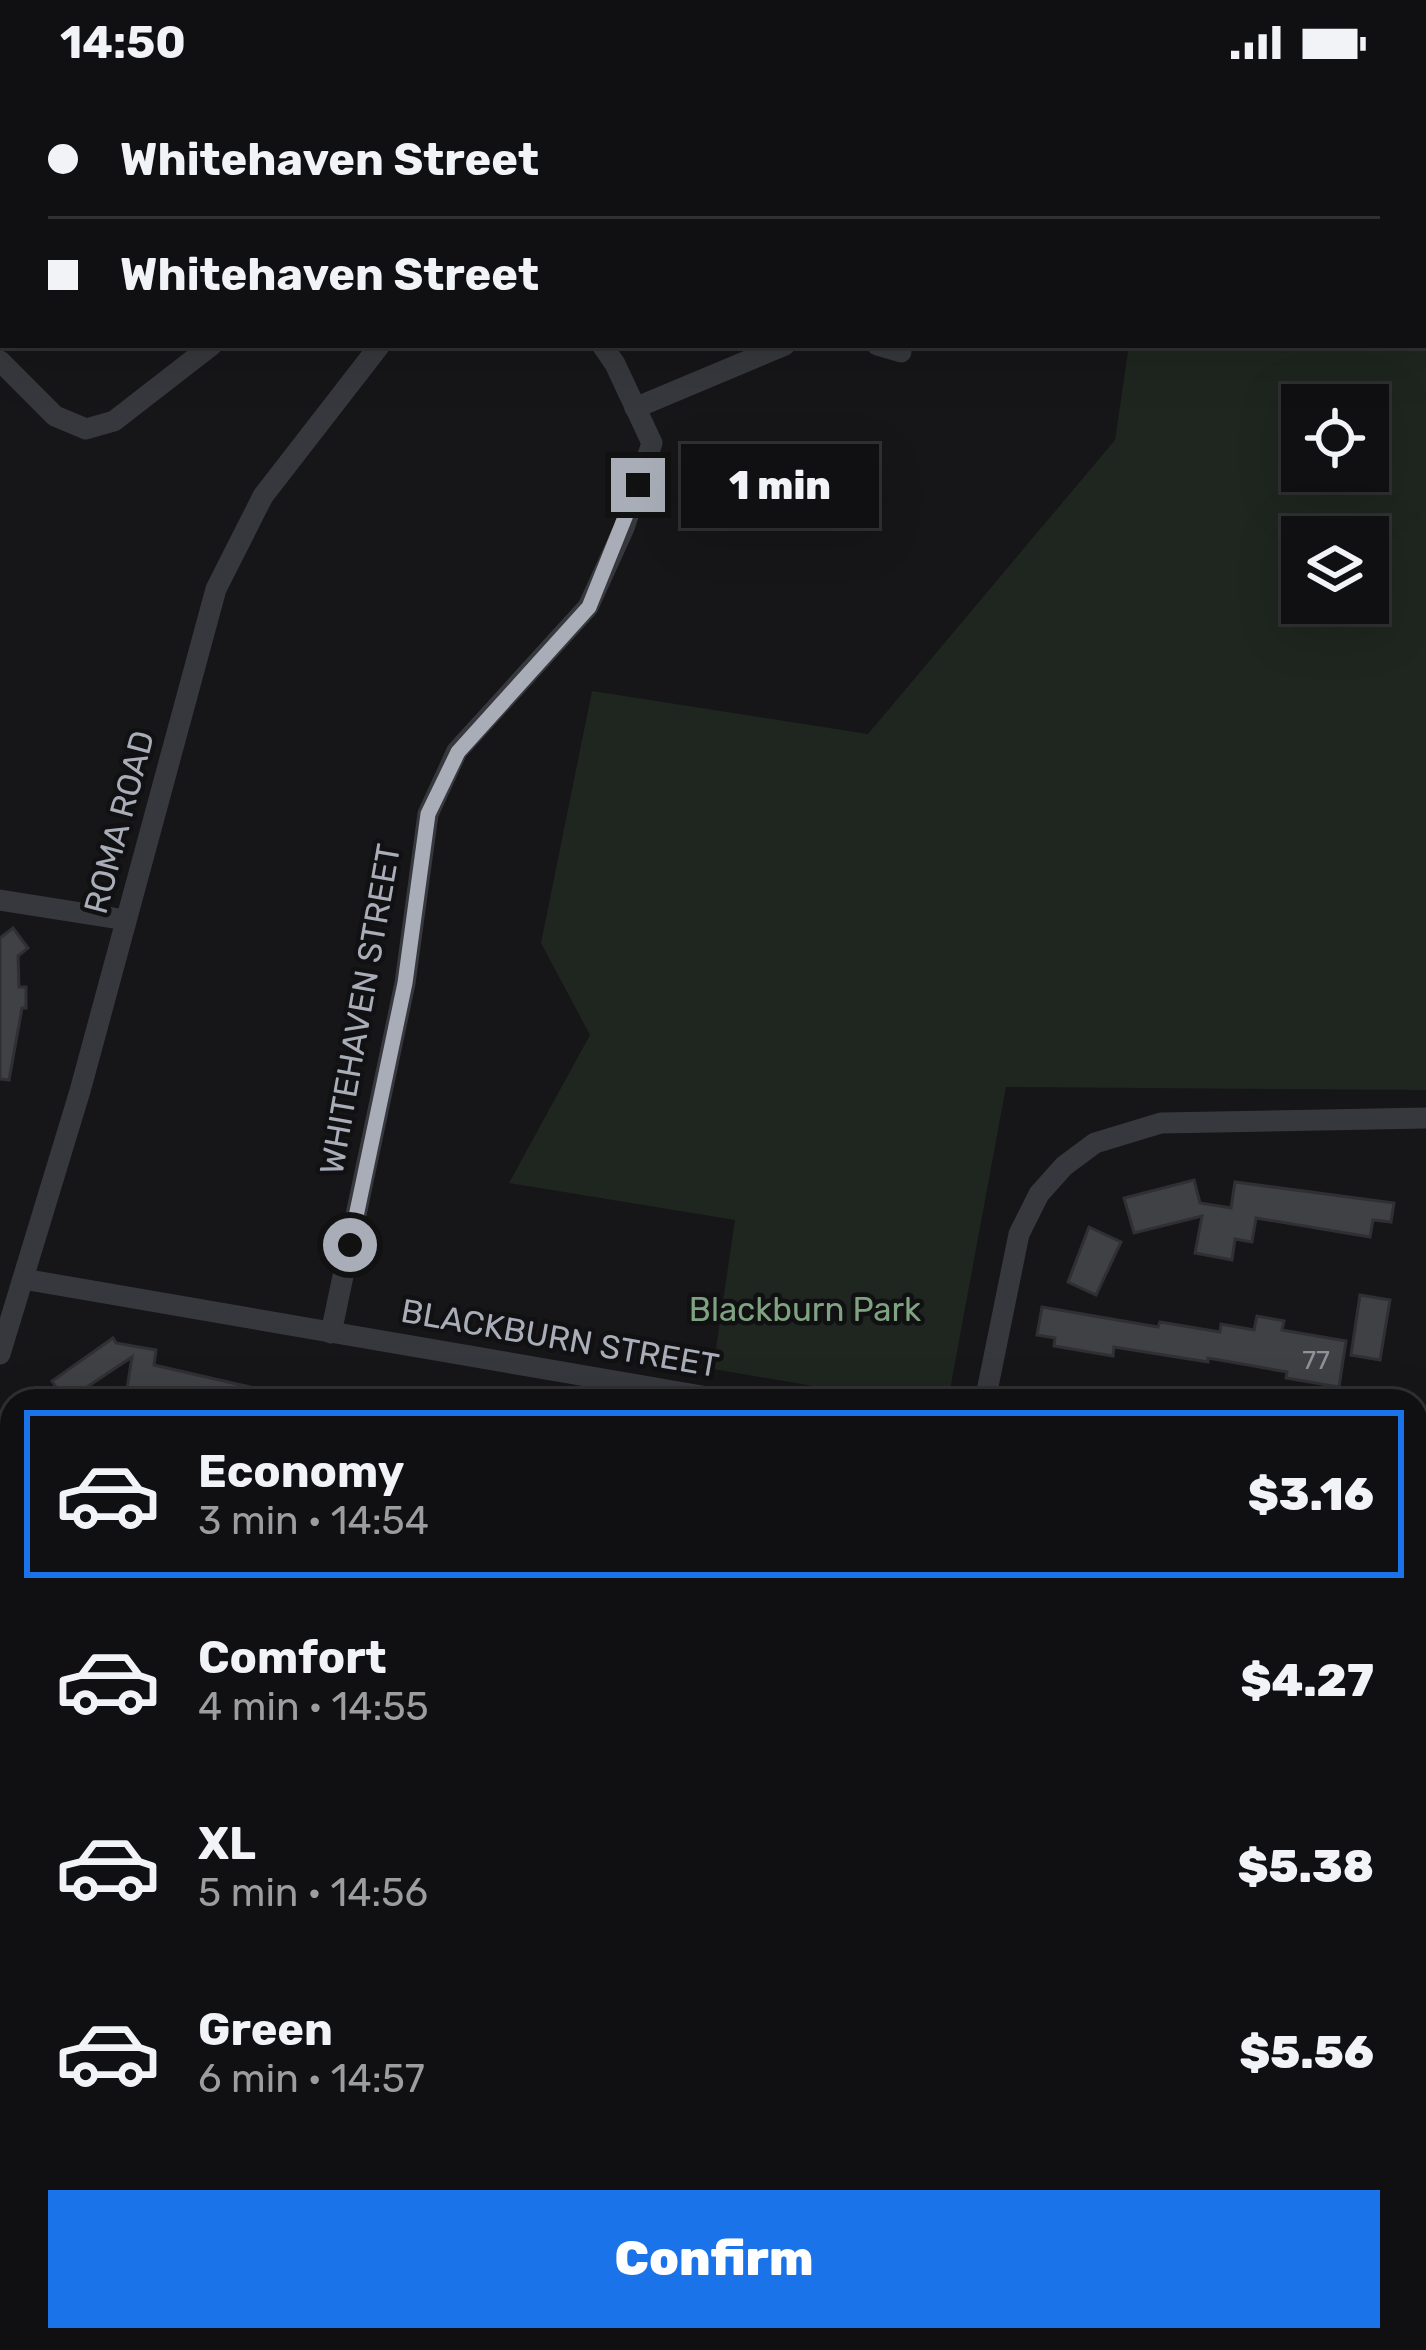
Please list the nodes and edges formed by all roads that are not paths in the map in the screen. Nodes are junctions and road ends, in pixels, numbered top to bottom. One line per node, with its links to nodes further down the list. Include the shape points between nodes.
1 (208, 348): 7 (street, via 114,421 86,429 55,416)
2 (378, 348): 10 (street, ROMA ROAD, via 262,496 216,589)
3 (604, 348): 8 (street, WHITEHAVEN STREET)
4 (778, 348): 8 (street)
5 (888, 348): 6 (street)
6 (902, 352)
7 (0, 361)
8 (635, 408): 13 (street, WHITEHAVEN STREET, via 652,442 589,607 458,752 428,814 405,983)
9 (0, 900): 10 (street)
10 (126, 920): 12 (street, ROMA ROAD)
11 (1426, 1118): 16 (street, via 1161,1123 1095,1143 1039,1194 1019,1234)
12 (22, 1279): 13 (street, BLACKBURN STREET); 14 (street, ROMA ROAD)
13 (331, 1333): 15 (street, BLACKBURN STREET)
14 (0, 1354)
15 (660, 1389)
16 (988, 1389)

